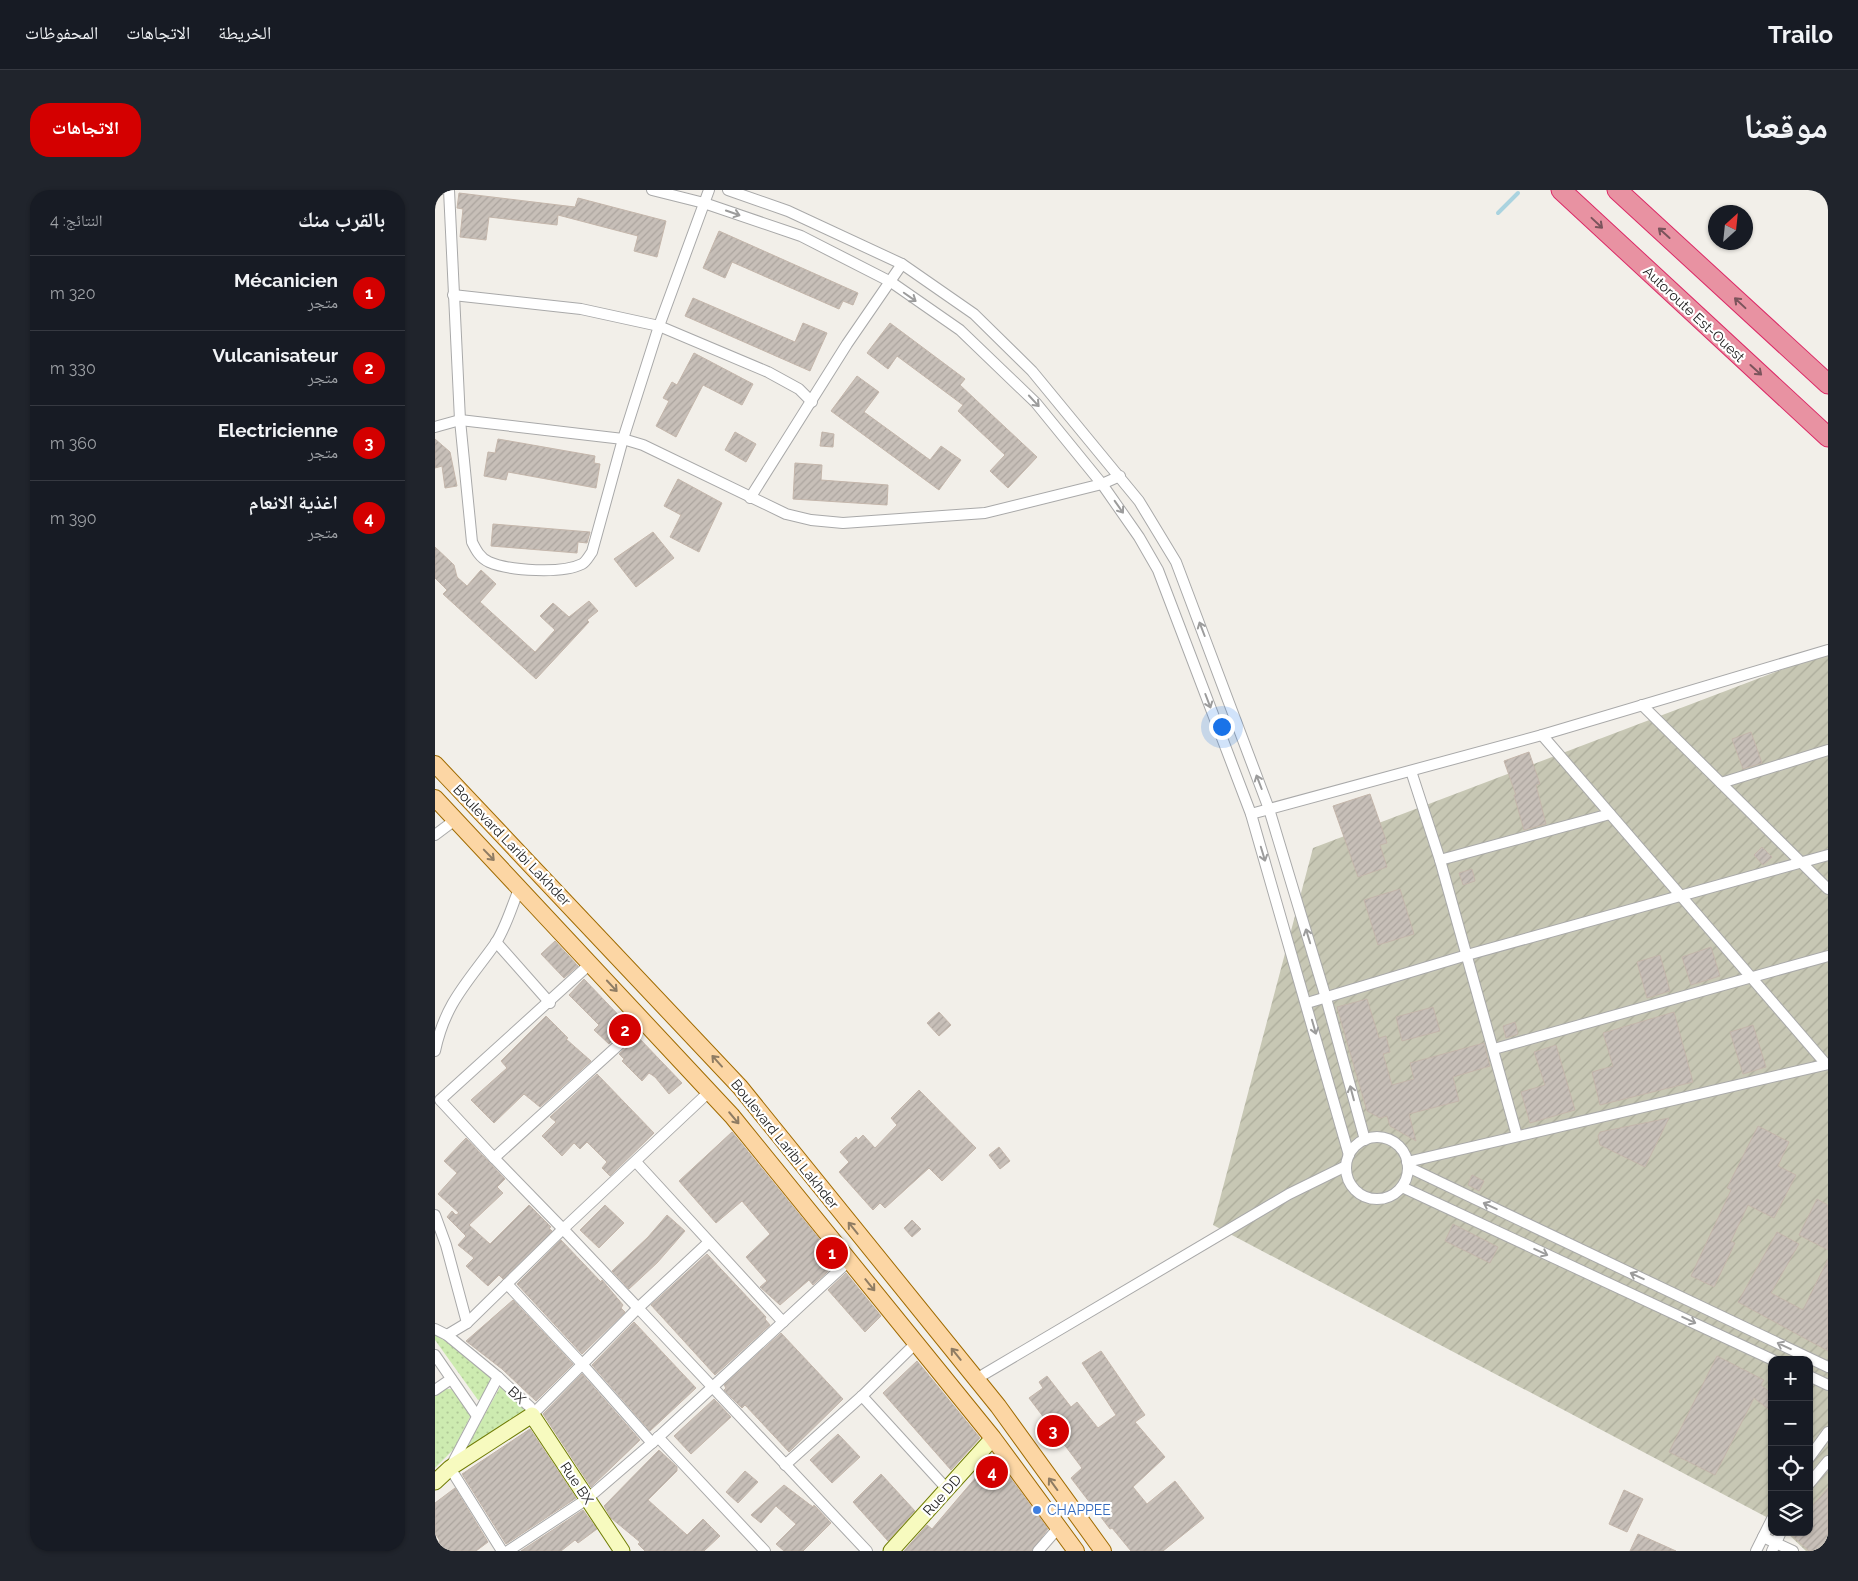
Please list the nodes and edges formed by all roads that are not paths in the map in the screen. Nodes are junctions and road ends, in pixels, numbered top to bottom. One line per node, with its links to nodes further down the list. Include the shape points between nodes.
1 (449, 190): 10 (street)
2 (652, 190): 7 (street)
3 (709, 190): 7 (street)
4 (727, 190): 8 (street, via 788,212)
5 (1561, 190): 16 (highway, Autoroute Est-Ouest, one-way to 16)
6 (1617, 190): 12 (highway, one-way to 6)
7 (704, 203): 9 (street, one-way to 9, via 801,236); 11 (street)
8 (902, 264): 9 (street); 18 (street, via 974,314 1031,371)
9 (891, 282): 13 (street, via 847,344); 19 (street, one-way to 19, via 960,330 1005,371 1036,402)
10 (453, 295): 11 (street, via 581,309); 14 (street)
11 (659, 326): 13 (street, via 768,372 799,389); 17 (street)
12 (1828, 384)
13 (812, 402): 20 (street)
14 (460, 420): 15 (street); 17 (street); 17 (street, via 472,542 479,556 489,562 522,569 567,568 584,563 592,552)
15 (435, 427)
16 (1828, 436)
17 (623, 439): 20 (street)
18 (1120, 476): 19 (street); 29 (street, one-way to 18, via 1176,562 1160,532)
19 (1102, 484): 20 (street, via 985,513 843,523 786,514); 30 (street, one-way to 30, via 1158,570)
20 (750, 498)
21 (1828, 650): 22 (street)
22 (1643, 705): 23 (street); 27 (street)
23 (1542, 735): 26 (street); 31 (street)
24 (1828, 750): 27 (street)
25 (435, 764): 78 (main road, Boulevard Laribi Lakhder, one-way to 25, via 740,1087)
26 (1411, 771): 29 (street); 35 (street)
27 (1721, 783): 36 (street)
28 (435, 798): 32 (main road, Boulevard Laribi Lakhder)
29 (1269, 809): 30 (street); 45 (street, one-way to 29)
30 (1251, 814): 47 (street, one-way to 47)
31 (1610, 814): 35 (street); 39 (street)
32 (455, 820): 33 (street); 37 (main road, Boulevard Laribi Lakhder, one-way to 37)
33 (435, 835)
34 (1828, 855): 36 (street)
35 (1440, 860): 41 (street)
36 (1801, 862): 38 (street); 39 (street)
37 (520, 887): 40 (street); 43 (main road, Boulevard Laribi Lakhder)
38 (1828, 889)
39 (1682, 897): 41 (street); 44 (street)
40 (496, 942): 46 (street); 50 (street, via 453,1000 439,1032)
41 (1467, 955): 45 (street); 49 (street)
42 (1828, 956): 44 (street)
43 (591, 963): 46 (street); 48 (main road, Boulevard Laribi Lakhder, one-way to 48)
44 (1752, 978): 49 (street); 51 (street)
45 (1326, 998): 47 (street); 54 (street, one-way to 45)
46 (550, 1002): 56 (street, via 440,1100)
47 (1307, 1003): 55 (street, one-way to 55)
48 (645, 1021): 52 (main road, Boulevard Laribi Lakhder); 56 (street)
49 (1493, 1048): 53 (street)
50 (435, 1051)
51 (1827, 1064): 53 (street)
52 (710, 1091): 57 (street); 64 (main road, Boulevard Laribi Lakhder, one-way to 64)
53 (1517, 1136): 58 (street)
54 (1365, 1140): 55 (street); 58 (street, via 1391,1141 1399,1146)
55 (1349, 1155): 59 (street)
56 (495, 1158): 62 (street)
57 (636, 1162): 62 (street); 63 (street)
58 (1408, 1164): 60 (street); 75 (street, one-way to 58)
59 (1346, 1166): 60 (street, via 1349,1183 1362,1196 1388,1198); 78 (street, via 1289,1194)
60 (1402, 1187): 73 (street, one-way to 73)
61 (435, 1215): 68 (street)
62 (563, 1229): 65 (street); 66 (street)
63 (709, 1242): 66 (street); 67 (street)
64 (850, 1260): 67 (street); 71 (main road, Boulevard Laribi Lakhder, one-way to 71)
65 (507, 1284): 68 (street); 74 (street)
66 (637, 1308): 74 (street); 81 (street)
67 (783, 1322): 81 (street)
68 (467, 1323): 70 (street)
69 (435, 1329): 70 (street, BX)
70 (447, 1335): 76 (street, BX)
71 (916, 1343): 83 (street); 88 (main road, Boulevard Laribi Lakhder)
72 (435, 1355): 79 (street)
73 (1768, 1358)
74 (582, 1364): 84 (street); 89 (street)
75 (1828, 1367)
76 (498, 1377): 84 (street, BX, via 530,1407); 85 (street)
77 (1813, 1378): 80 (street)
78 (976, 1379): 86 (main road, Boulevard Laribi Lakhder)
79 (451, 1380): 82 (street); 85 (street)
80 (1828, 1385)
81 (712, 1388): 89 (street); 92 (street)
82 (435, 1390)
83 (862, 1396): 92 (street); 96 (street)
84 (532, 1415): 93 (street); 97 (street, Rue BX)
85 (477, 1416): 93 (street)
86 (1010, 1423): 88 (main road); 110 (main road, Boulevard Laribi Lakhder, one-way to 86)
87 (1828, 1432): 90 (street)
88 (993, 1438): 96 (street, Rue DD); 98 (main road, Boulevard Laribi Lakhder)
89 (655, 1440): 97 (street); 105 (street)
90 (1813, 1453)
91 (1828, 1461): 94 (street)
92 (785, 1466): 106 (street)
93 (450, 1468): 95 (street); 102 (street)
94 (1813, 1479)
95 (435, 1482)
96 (947, 1489): 107 (street, Rue DD)
97 (587, 1499): 103 (street); 104 (street, Rue BX)
98 (1059, 1527): 108 (street); 109 (main road, Boulevard Laribi Lakhder)
99 (1768, 1527): 100 (street)
100 (1763, 1537): 101 (street); 111 (street)
101 (1777, 1542): 112 (street)
102 (502, 1551)
103 (508, 1551)
104 (622, 1551)
105 (765, 1551)
106 (867, 1551)
107 (891, 1551)
108 (1038, 1551)
109 (1077, 1551)
110 (1103, 1551)
111 (1756, 1551)
112 (1793, 1551)

